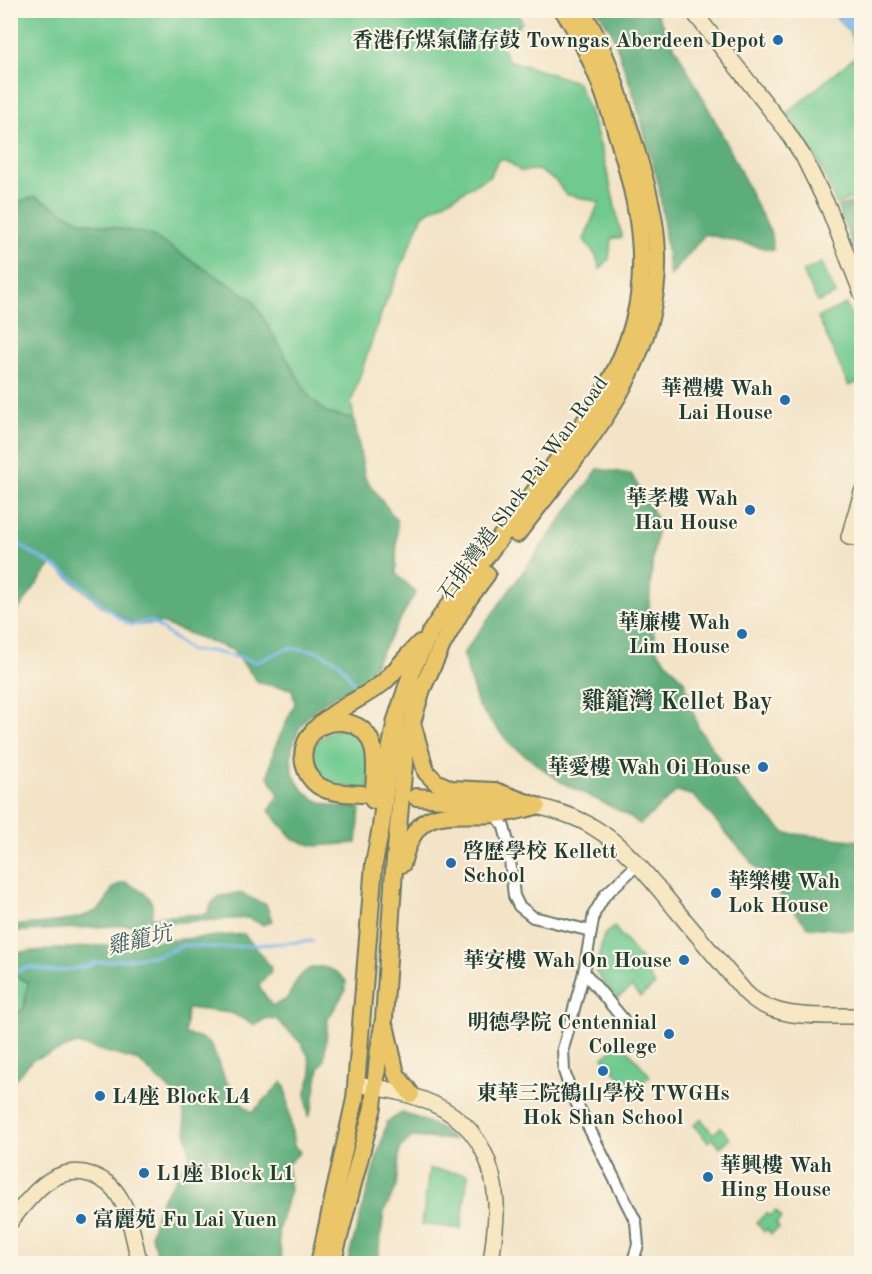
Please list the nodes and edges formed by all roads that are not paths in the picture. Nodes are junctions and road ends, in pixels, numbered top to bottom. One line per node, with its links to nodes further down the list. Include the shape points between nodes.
1 (563, 10): 7 (main road, 石排灣道 Shek Pai Wan Road, via 598,75 633,191 641,254 636,313 621,359 594,409)
2 (581, 10): 8 (main road, 石排灣道 Shek Pai Wan Road, via 606,57 649,198 657,272 646,333 639,356 601,424 467,601 436,657)
3 (692, 10): 4 (street, via 803,156)
4 (861, 294)
5 (861, 492): 6 (street, via 849,537)
6 (861, 538)
7 (430, 633): 9 (main road, via 385,681 326,719); 14 (main road, 石排灣道 Shek Pai Wan Road, via 413,668 396,720)
8 (412, 723): 12 (main road, via 426,772 436,782 451,789 495,791); 16 (main road, 石排灣道 Shek Pai Wan Road, via 404,757)
9 (313, 732): 10 (main road, via 304,754 311,778 332,792); 14 (main road, via 332,722 351,723 364,731 372,743)
10 (362, 794)
11 (416, 797): 12 (main road)
12 (537, 806): 13 (main road); 15 (street, via 592,826 617,843)
13 (496, 814): 16 (main road, via 438,815 421,824 406,846); 17 (street, via 508,842 514,896 519,906 533,917)
14 (374, 864): 22 (main road, 石排灣道 Shek Pai Wan Road)
15 (637, 865): 17 (street, via 604,895); 19 (street, via 756,1002 789,1014)
16 (394, 881): 20 (main road, 石排灣道 Shek Pai Wan Road)
17 (591, 931): 18 (street)
18 (584, 972): 21 (street); 30 (street, via 563,1049 564,1071 633,1212 638,1245)
19 (861, 1016)
20 (384, 1019): 23 (main road); 24 (main road, via 396,1074)
21 (623, 1019)
22 (356, 1084): 23 (street); 27 (main road, 石排灣道 Shek Pai Wan Road)
23 (376, 1087): 24 (street); 28 (main road)
24 (411, 1094): 29 (street, via 450,1112 470,1130 485,1155 496,1204)
25 (10, 1222): 26 (street, via 48,1180 72,1173 87,1174 108,1184 120,1197)
26 (140, 1263)
27 (319, 1263)
28 (333, 1263)
29 (491, 1263)
30 (632, 1263)

